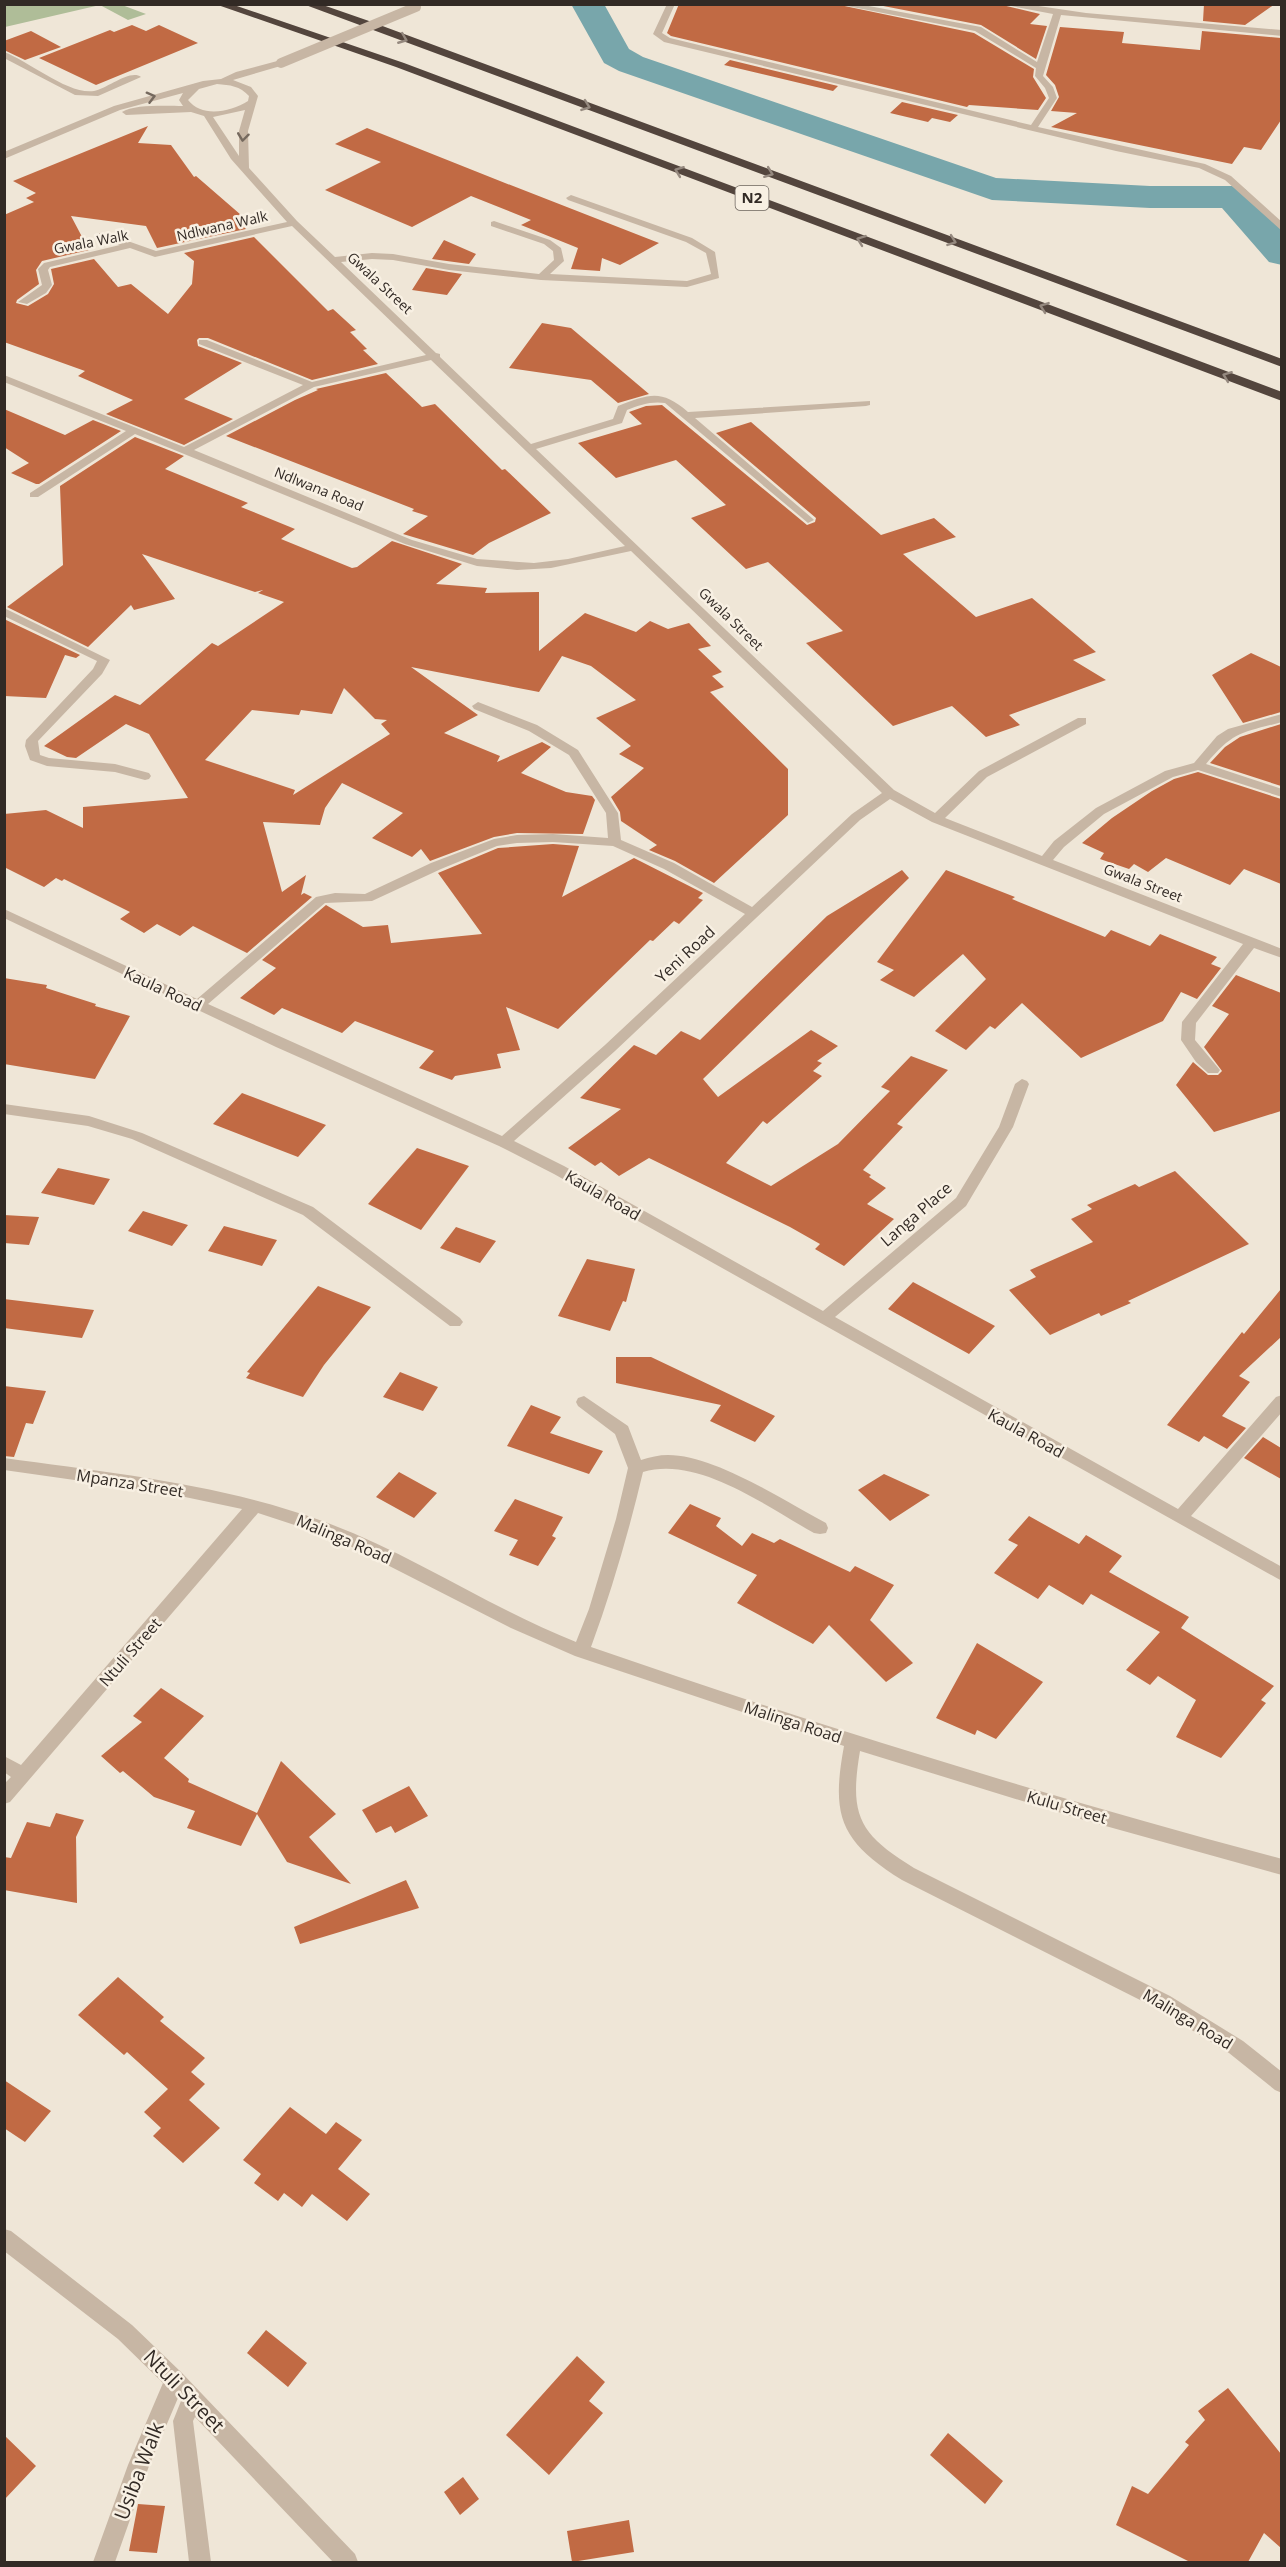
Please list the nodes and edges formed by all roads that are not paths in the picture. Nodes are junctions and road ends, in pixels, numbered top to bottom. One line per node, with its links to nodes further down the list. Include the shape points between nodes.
1 (220, 4): 39 (highway, N2, one-way to 1, via 400,65)
2 (308, 4): 36 (highway, N2, one-way to 36)
3 (670, 4): 21 (street, via 657,34 667,40)
4 (841, 4): 11 (street, via 978,29)
5 (1005, 4): 7 (street)
6 (418, 6): 10 (street, bridge)
7 (1058, 12): 8 (street); 11 (street)
8 (1281, 33)
9 (4, 54): 16 (street, via 75,92)
10 (281, 63): 13 (street); 15 (street)
11 (1040, 67): 21 (street, via 1039,76 1053,98)
12 (137, 77): 16 (street)
13 (222, 82): 14 (street); 15 (street)
14 (201, 85): 16 (street, one-way to 14); 18 (street, via 185,95 183,100)
15 (257, 85): 17 (street)
16 (118, 97): 20 (street)
17 (252, 102): 19 (street, via 237,110); 23 (street, one-way to 23, via 241,145)
18 (191, 109): 19 (street); 20 (street, via 132,111)
19 (206, 112): 23 (street, Gwala Street)
20 (77, 126): 22 (street)
21 (1033, 128): 27 (street, via 1216,171 1242,189)
22 (4, 156)
23 (246, 172): 25 (street, Gwala Street)
24 (571, 198): 32 (street, via 689,240 711,252 716,276 687,284)
25 (294, 223): 30 (street, Ndlwana Walk); 31 (street, Gwala Street)
26 (494, 224): 32 (street, via 547,242 558,250 559,261)
27 (1281, 228)
28 (102, 235): 29 (street)
29 (132, 245): 30 (street, Gwala Walk); 33 (street, Gwala Walk, via 47,265 43,269 47,285)
30 (155, 254)
31 (334, 260): 32 (street, via 393,257); 35 (street, Gwala Street)
32 (541, 277)
33 (23, 302)
34 (203, 342): 38 (street)
35 (436, 356): 38 (street); 43 (street, Gwala Street)
36 (1281, 363)
37 (4, 378): 42 (street, Ndlwana Road)
38 (311, 385): 44 (street)
39 (1281, 397)
40 (866, 403): 41 (street)
41 (688, 415): 43 (street, via 668,400 656,397 622,408 618,421); 46 (street)
42 (134, 430): 44 (street, Ndlwana Road); 45 (street)
43 (531, 447): 47 (street, Gwala Street)
44 (184, 451): 47 (street, Ndlwana Road, via 474,563 503,567 553,565)
45 (34, 495)
46 (808, 520)
47 (634, 547): 54 (street, Gwala Street)
48 (4, 611): 53 (street, via 104,660 32,740 34,758 115,768)
49 (478, 706): 57 (street, via 533,728 574,753 612,813)
50 (1281, 718): 52 (street, via 1232,732)
51 (1082, 721): 56 (street, via 983,774)
52 (1198, 766): 55 (street); 58 (street, via 1169,774 1100,811 1059,843)
53 (145, 776)
54 (890, 793): 56 (street, Gwala Street); 59 (street, Yeni Road, via 856,817)
55 (1281, 793)
56 (936, 819): 58 (street, Gwala Street)
57 (615, 842): 59 (street, via 669,866); 63 (street, via 553,838 494,843 367,897 321,900)
58 (1045, 861): 61 (street, Gwala Street)
59 (752, 913): 67 (street, Yeni Road)
60 (4, 914): 63 (street, Kaula Road)
61 (1251, 942): 62 (street, Gwala Street); 64 (street, via 1189,1022 1188,1040)
62 (1281, 954)
63 (198, 1005): 67 (street, Kaula Road)
64 (1213, 1070)
65 (1022, 1084): 68 (street, Langa Place, via 1006,1127 961,1202)
66 (4, 1109): 69 (street, via 89,1121 137,1137 308,1211)
67 (504, 1142): 68 (street, Kaula Road)
68 (823, 1319): 75 (street, Kaula Road)
69 (454, 1322)
70 (1281, 1401): 75 (street)
71 (584, 1402): 73 (street, via 622,1430)
72 (4, 1464): 74 (street, Mpanza Street)
73 (636, 1468): 76 (street, via 663,1461 688,1463); 78 (street)
74 (255, 1505): 78 (street, Malinga Road, via 320,1527 394,1559 482,1608); 81 (street, Ntuli Street)
75 (1180, 1518): 77 (street, Kaula Road)
76 (820, 1528)
77 (1281, 1575)
78 (581, 1651): 79 (street, Malinga Road)
79 (854, 1742): 83 (street, Kulu Street); 84 (street, Malinga Road, via 846,1808 858,1837 873,1852 908,1874 1163,2002 1236,2047)
80 (4, 1763): 81 (street)
81 (23, 1775): 82 (street, Ntuli Street)
82 (4, 1797)
83 (1281, 1867)
84 (1281, 2084)
85 (4, 2238): 86 (street, Ntuli Street, via 125,2332)
86 (175, 2380): 87 (street, Ntuli Street); 88 (street, Usiba Walk)
87 (192, 2398): 89 (street, via 183,2421); 90 (street, Ntuli Street)
88 (104, 2562)
89 (201, 2562)
90 (347, 2562)

